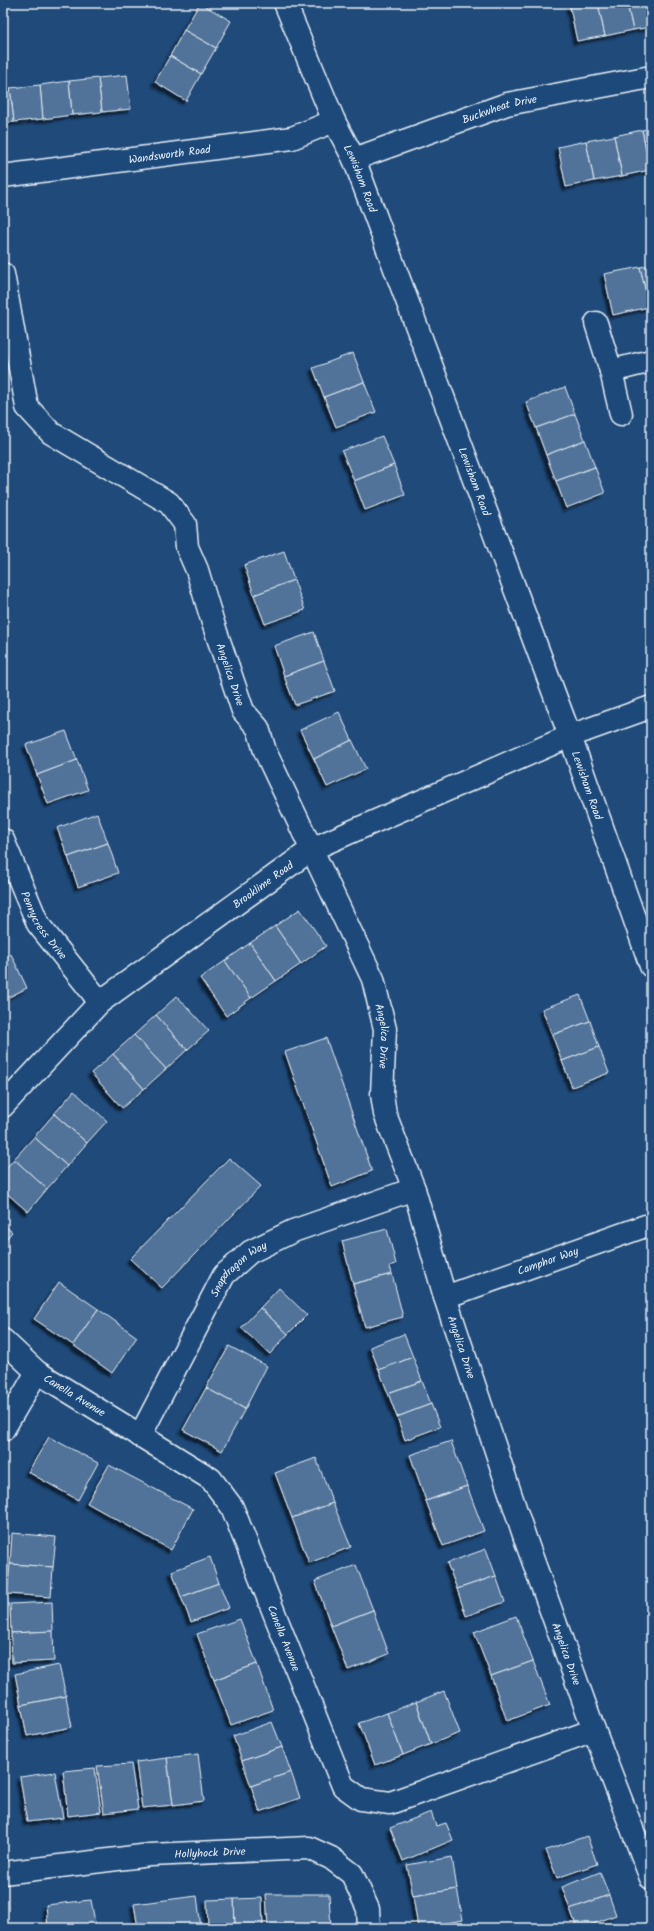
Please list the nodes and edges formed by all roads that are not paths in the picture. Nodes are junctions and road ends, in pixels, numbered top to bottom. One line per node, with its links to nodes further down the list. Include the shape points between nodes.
1 (285, 3): 3 (street, Lewisham Road)
2 (651, 77): 4 (street, Buckwheat Drive, via 506,104)
3 (334, 121): 4 (street, Lewisham Road); 5 (street, Wandsworth Road, via 292,138)
4 (354, 159): 12 (street, Lewisham Road)
5 (3, 176)
6 (3, 274): 14 (street, Angelica Drive, via 27,407 51,433 169,503 185,524 187,547 197,570 243,711 258,728 265,751)
7 (596, 323): 9 (street)
8 (651, 361): 9 (street)
9 (611, 371): 10 (street)
10 (621, 414)
11 (651, 707): 12 (street, Brooklime Road)
12 (570, 736): 14 (street, Brooklime Road); 15 (street, Lewisham Road)
13 (3, 840): 16 (street, Pennycress Drive, via 38,924)
14 (312, 850): 16 (street, Brooklime Road); 18 (street, Angelica Drive, via 373,979 385,1029 382,1094 385,1114)
15 (651, 966)
16 (100, 1002): 17 (street, Brooklime Road)
17 (3, 1106)
18 (414, 1189): 20 (street, Angelica Drive); 24 (street, Snapdragon Way, via 293,1231 250,1252 229,1270 224,1275)
19 (651, 1224): 20 (street, Camphor Way)
20 (445, 1297): 25 (street, Angelica Drive, via 526,1541)
21 (3, 1340): 22 (street, Canella Avenue)
22 (37, 1372): 23 (street); 24 (street, Canella Avenue)
23 (3, 1430)
24 (140, 1436): 25 (street, Canella Avenue, via 211,1479 232,1507 343,1786 361,1798 390,1803)
25 (594, 1730): 27 (street, Angelica Drive)
26 (3, 1874): 28 (street, Hollyhock Drive, via 150,1854 309,1848 330,1858 352,1874 368,1909)
27 (651, 1878)
28 (369, 1928)

